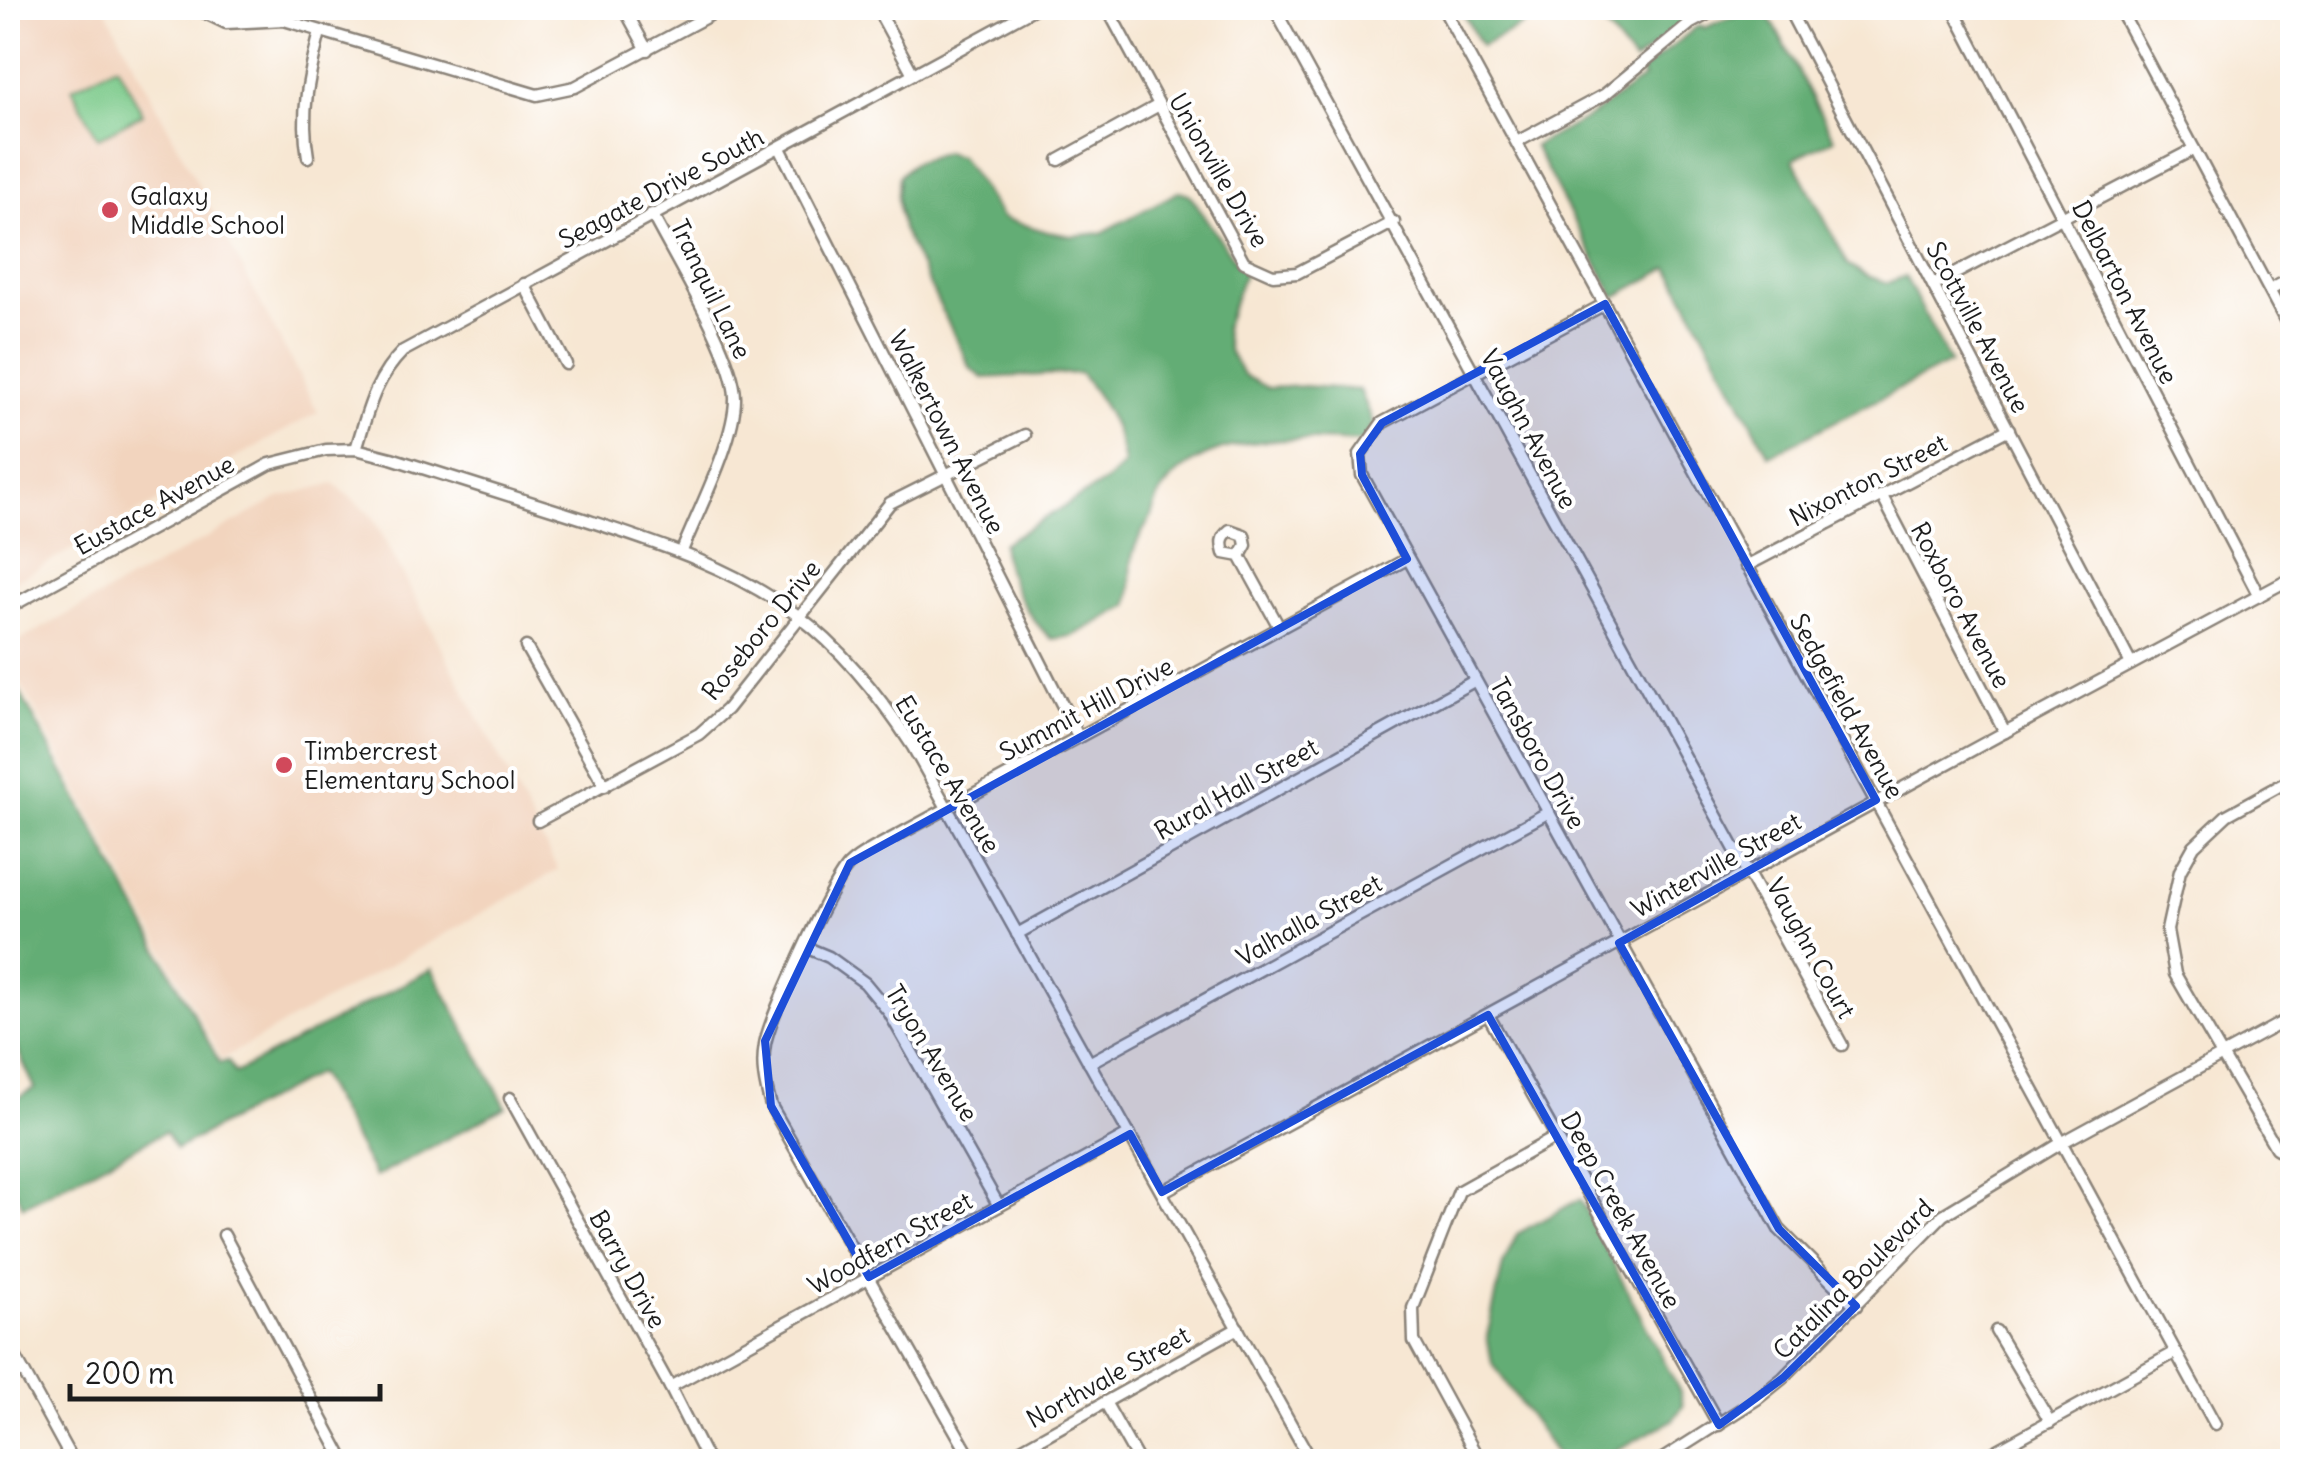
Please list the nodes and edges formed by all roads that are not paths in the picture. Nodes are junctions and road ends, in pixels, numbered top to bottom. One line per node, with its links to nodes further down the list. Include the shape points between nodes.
1 (195, 8): 13 (street, via 226,23 284,20)
2 (624, 8): 14 (street)
3 (723, 8): 14 (street)
4 (877, 8): 15 (street)
5 (1035, 8): 15 (street, Seagate Drive South)
6 (1107, 8): 16 (street, Unionville Drive)
7 (1274, 8): 24 (street, Vaughn Avenue)
8 (1443, 8): 17 (street, Sedgefield Avenue)
9 (1719, 8): 17 (street, via 1604,95)
10 (1788, 8): 27 (street, Scottville Avenue)
11 (1953, 8): 23 (street, Delbarton Avenue)
12 (2119, 8): 19 (street)
13 (320, 32): 14 (street, via 537,94 575,87); 20 (street, via 304,108)
14 (647, 50)
15 (913, 74): 18 (street, Seagate Drive South)
16 (1159, 104): 21 (street); 24 (street, Unionville Drive, via 1244,262 1273,276 1297,273)
17 (1517, 142): 29 (street, Sedgefield Avenue)
18 (780, 148): 22 (street, Seagate Drive South); 36 (street, Walkertown Avenue)
19 (2194, 149): 23 (street); 28 (street)
20 (308, 157)
21 (1059, 160)
22 (652, 214): 26 (street, Seagate Drive South); 38 (street, Tranquil Lane, via 722,352 735,400 731,428)
23 (2064, 217): 27 (street); 43 (street, Delbarton Avenue)
24 (1394, 222): 32 (street, Vaughn Avenue)
25 (2292, 278): 28 (street)
26 (524, 284): 31 (street); 35 (street, Seagate Drive South, via 403,351 372,395)
27 (1934, 285): 33 (street, Scottville Avenue)
28 (2270, 290): 30 (street)
29 (1606, 304): 32 (street, Tansboro Drive); 41 (street, Sedgefield Avenue)
30 (2292, 333)
31 (566, 364)
32 (1476, 372): 40 (street, Tansboro Drive, via 1382,423 1360,454 1362,475); 58 (street, Vaughn Avenue)
33 (2009, 429): 37 (street, Nixonton Street); 48 (street, Scottville Avenue)
34 (1025, 434): 36 (street, Roseboro Drive)
35 (356, 449): 38 (street, Eustace Avenue); 44 (street, Eustace Avenue, via 270,464)
36 (946, 472): 45 (street, Roseboro Drive, via 890,503); 51 (street, Walkertown Avenue)
37 (1882, 496): 41 (street, Nixonton Street); 50 (street, Roxboro Avenue)
38 (682, 551): 45 (street, Eustace Avenue, via 748,582)
39 (1240, 556): 46 (street)
40 (1407, 559): 46 (street, Summit Hill Drive); 49 (street, Tansboro Drive)
41 (1746, 566): 54 (street, Sedgefield Avenue)
42 (2292, 578): 43 (street, Winterville Street)
43 (2260, 596): 48 (street, Winterville Street)
44 (8, 608)
45 (800, 617): 53 (street, Roseboro Drive, via 699,734); 55 (street, Eustace Avenue, via 878,696)
46 (1279, 627): 51 (street, Summit Hill Drive)
47 (526, 648): 53 (street)
48 (2132, 664): 50 (street, Winterville Street)
49 (1474, 680): 56 (street, Tansboro Drive); 59 (street, Rural Hall Street)
50 (2006, 732): 54 (street, Winterville Street)
51 (1078, 736): 55 (street, Summit Hill Drive)
52 (2292, 780): 65 (street, via 2227,815 2194,846 2180,871 2167,930 2175,974)
53 (606, 786): 57 (street, Roseboro Drive)
54 (1876, 800): 58 (street, Winterville Street); 70 (street, Sedgefield Avenue)
55 (947, 807): 59 (street, Eustace Avenue); 61 (street, Summit Hill Drive, via 850,864)
56 (1549, 812): 60 (street, Tansboro Drive); 66 (street, Valhalla Street)
57 (538, 821)
58 (1745, 871): 60 (street, Winterville Street); 64 (street, Vaughn Court)
59 (1017, 934): 66 (street, Eustace Avenue)
60 (1619, 943): 62 (street, Winterville Street); 76 (street, Tansboro Drive, via 1779,1229)
61 (805, 946): 73 (street, Tryon Avenue, via 865,983 890,1012); 75 (street, Summit Hill Drive, via 765,1041 763,1076 771,1106)
62 (1488, 1015): 69 (street, Deep Creek Avenue); 72 (street, Winterville Street)
63 (2292, 1017): 65 (street, Catalina Boulevard)
64 (1842, 1045)
65 (2220, 1056): 70 (street, Catalina Boulevard); 71 (street, via 2276,1148)
66 (1089, 1064): 68 (street, Eustace Avenue)
67 (510, 1098): 81 (street, Barry Drive)
68 (1130, 1134): 72 (street, Eustace Avenue); 73 (street, Woodfern Street)
69 (1556, 1137): 85 (street, Deep Creek Avenue); 93 (street, via 1458,1191 1412,1308 1414,1341)
70 (2062, 1142): 76 (street, Catalina Boulevard, via 1943,1215); 80 (street, Sedgefield Avenue)
71 (2292, 1157)
72 (1162, 1192): 77 (street, Eustace Avenue)
73 (999, 1206): 75 (street, Woodfern Street)
74 (224, 1235): 87 (street)
75 (869, 1277): 81 (street, Woodfern Street); 89 (street, Summit Hill Drive)
76 (1856, 1306): 85 (street, Catalina Boulevard, via 1783,1378)
77 (1238, 1328): 82 (street, Northvale Street); 92 (street, Eustace Avenue)
78 (1996, 1331): 83 (street)
79 (8, 1342): 86 (street)
80 (2176, 1352): 83 (street); 84 (street, Sedgefield Avenue)
81 (670, 1387): 88 (street, Barry Drive)
82 (1105, 1402): 90 (street, Northvale Street); 91 (street)
83 (2050, 1422): 95 (street)
84 (2216, 1424)
85 (1719, 1425): 94 (street, Catalina Boulevard)
86 (73, 1462)
87 (345, 1462)
88 (708, 1462)
89 (973, 1462)
90 (998, 1462)
91 (1139, 1462)
92 (1312, 1462)
93 (1480, 1462)
94 (1658, 1462)
95 (1976, 1462)

